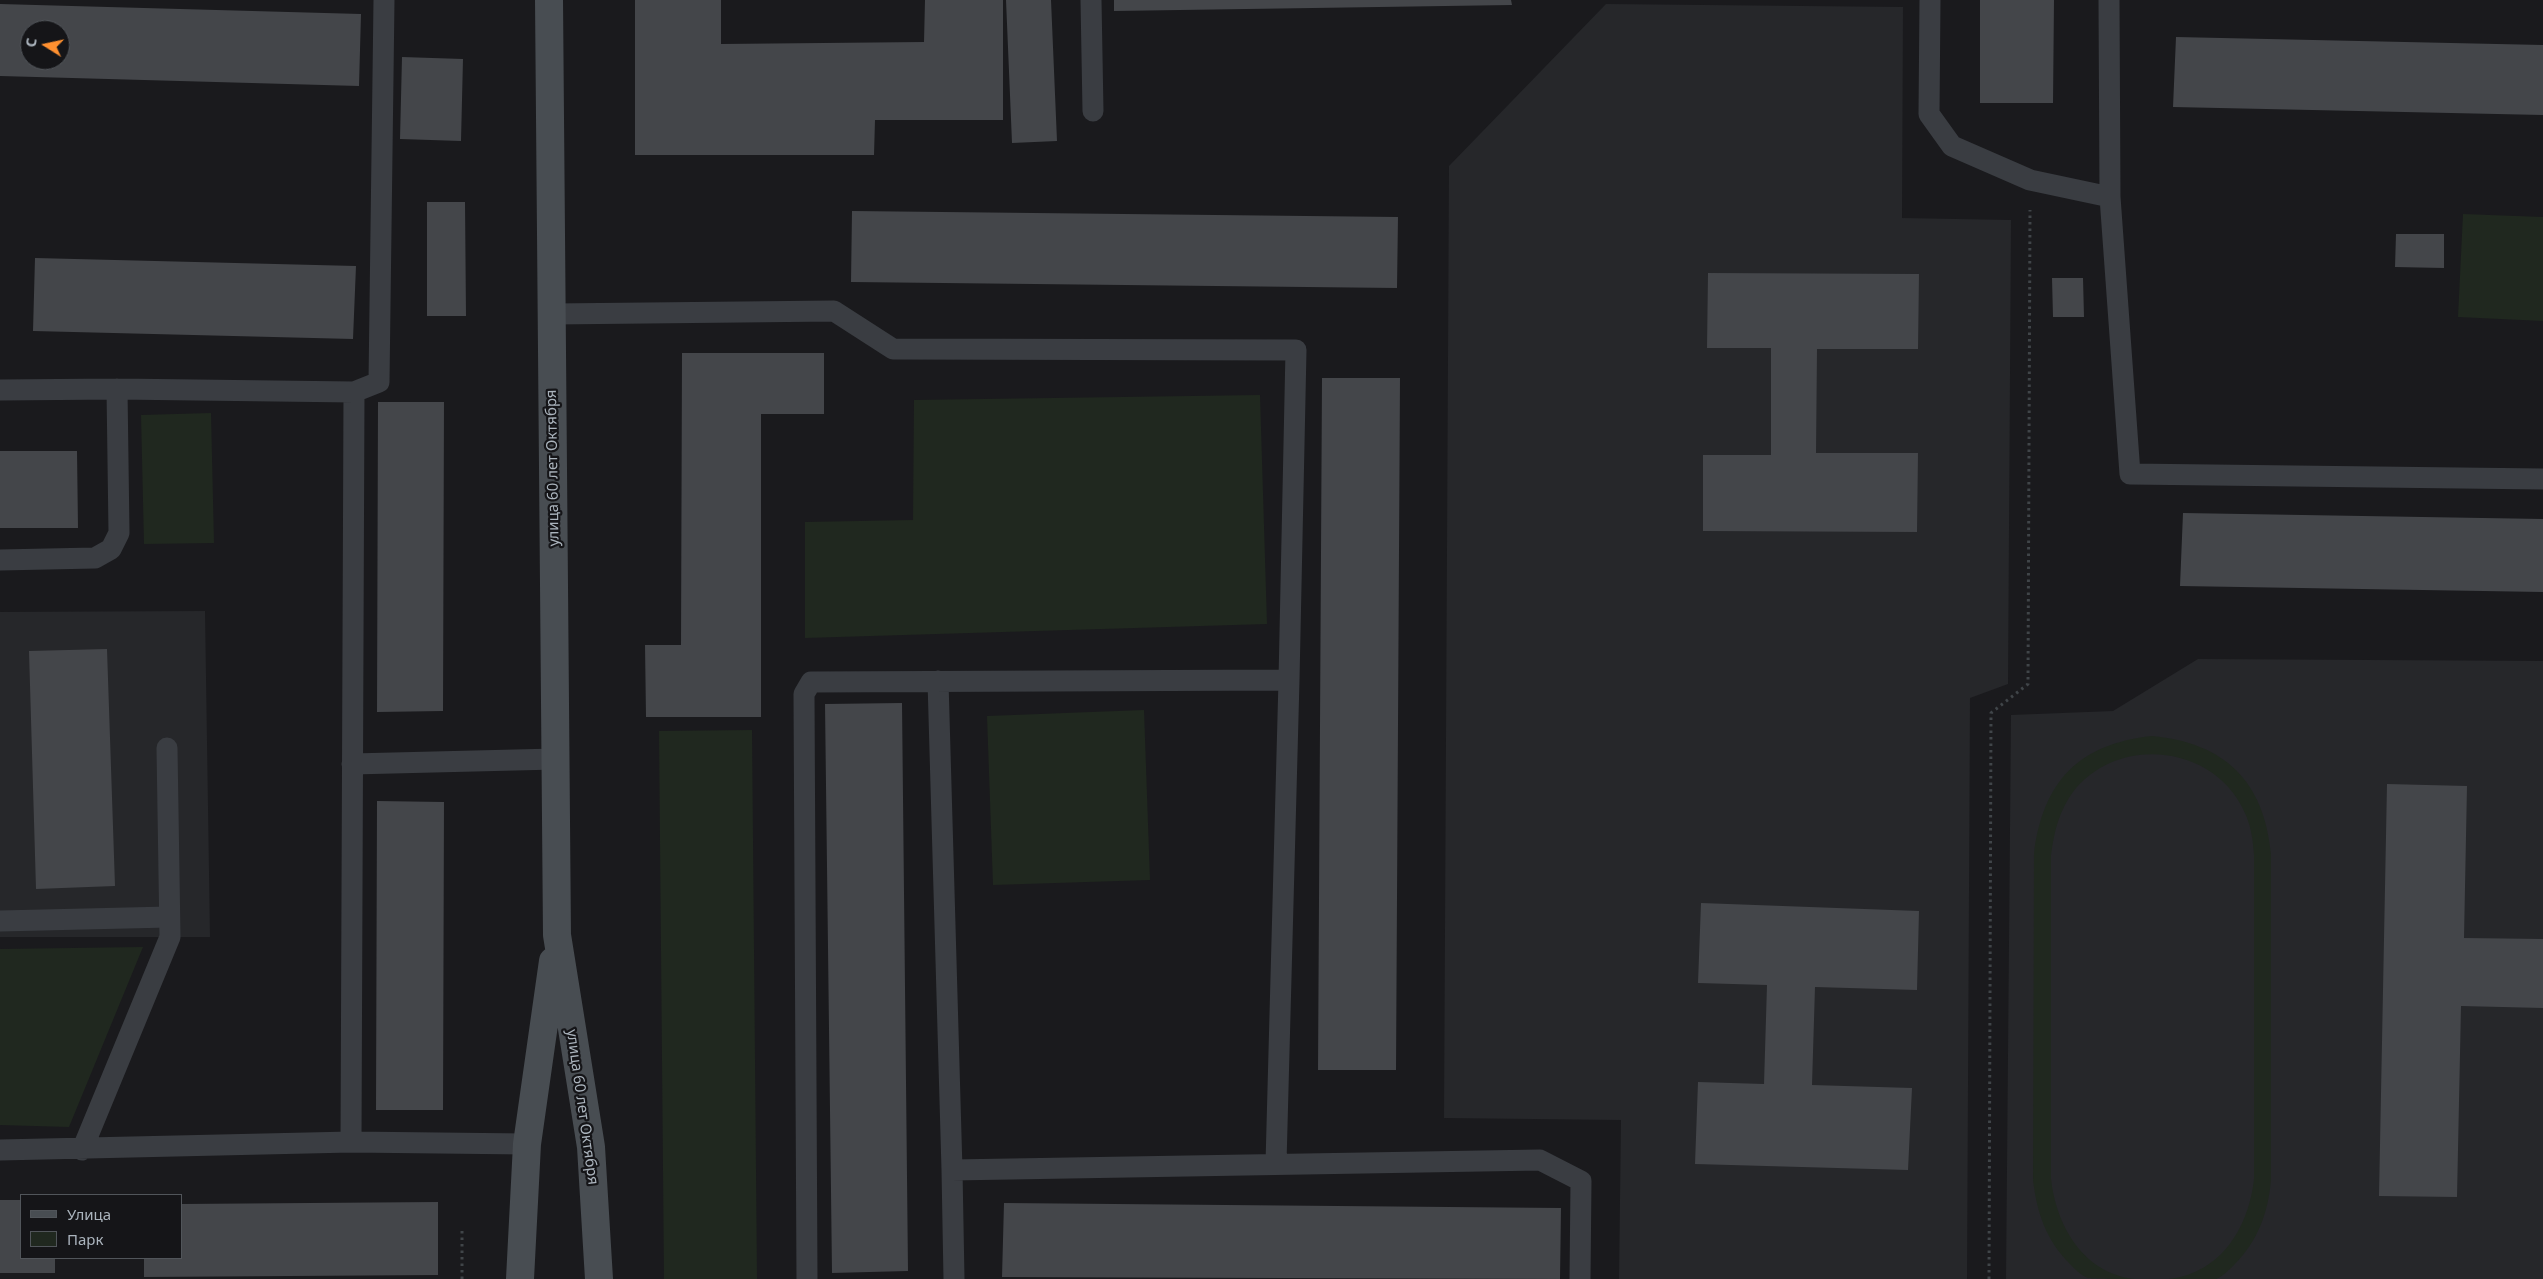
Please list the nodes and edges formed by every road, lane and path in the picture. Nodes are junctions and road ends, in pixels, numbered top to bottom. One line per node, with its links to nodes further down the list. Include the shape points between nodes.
1 (384, 0): 12 (lane, via 379,382)
2 (549, 0): 9 (main road, улица 60 лет Октября)
3 (1091, 0): 6 (lane)
4 (1930, 0): 7 (lane, via 1929,114 1952,146)
5 (2109, 0): 8 (lane)
6 (1093, 111)
7 (2030, 180): 8 (lane); 36 (path, via 2028,684 1991,713)
8 (2110, 197): 13 (lane, via 2130,474)
9 (553, 314): 16 (lane, via 834,311 892,349 1296,350); 18 (main road, улица 60 лет Октября)
10 (117, 389): 11 (lane); 12 (lane); 14 (lane, via 119,532 111,549 95,558)
11 (0, 390)
12 (354, 392): 19 (lane)
13 (2543, 479)
14 (0, 560)
15 (938, 680): 16 (lane); 28 (lane); 33 (lane, via 811,682 804,694)
16 (1289, 680): 27 (lane)
17 (167, 748): 20 (lane)
18 (556, 759): 19 (lane); 22 (main road, улица 60 лет Октября)
19 (352, 764): 23 (lane)
20 (168, 917): 21 (lane); 26 (lane, via 170,936)
21 (0, 922)
22 (557, 935): 24 (main road, улица 60 лет Октября); 32 (main road, улица 60 лет Октября, via 591,1147)
23 (351, 1142): 24 (lane); 26 (lane)
24 (526, 1144): 31 (main road, улица 60 лет Октября)
25 (0, 1150): 26 (lane)
26 (82, 1150)
27 (1276, 1163): 28 (lane); 35 (lane, via 1540,1160 1581,1181)
28 (952, 1170): 34 (lane)
29 (462, 1228): 30 (path)
30 (462, 1279)
31 (520, 1279)
32 (599, 1279)
33 (807, 1279)
34 (954, 1279)
35 (1580, 1279)
36 (1989, 1279)

